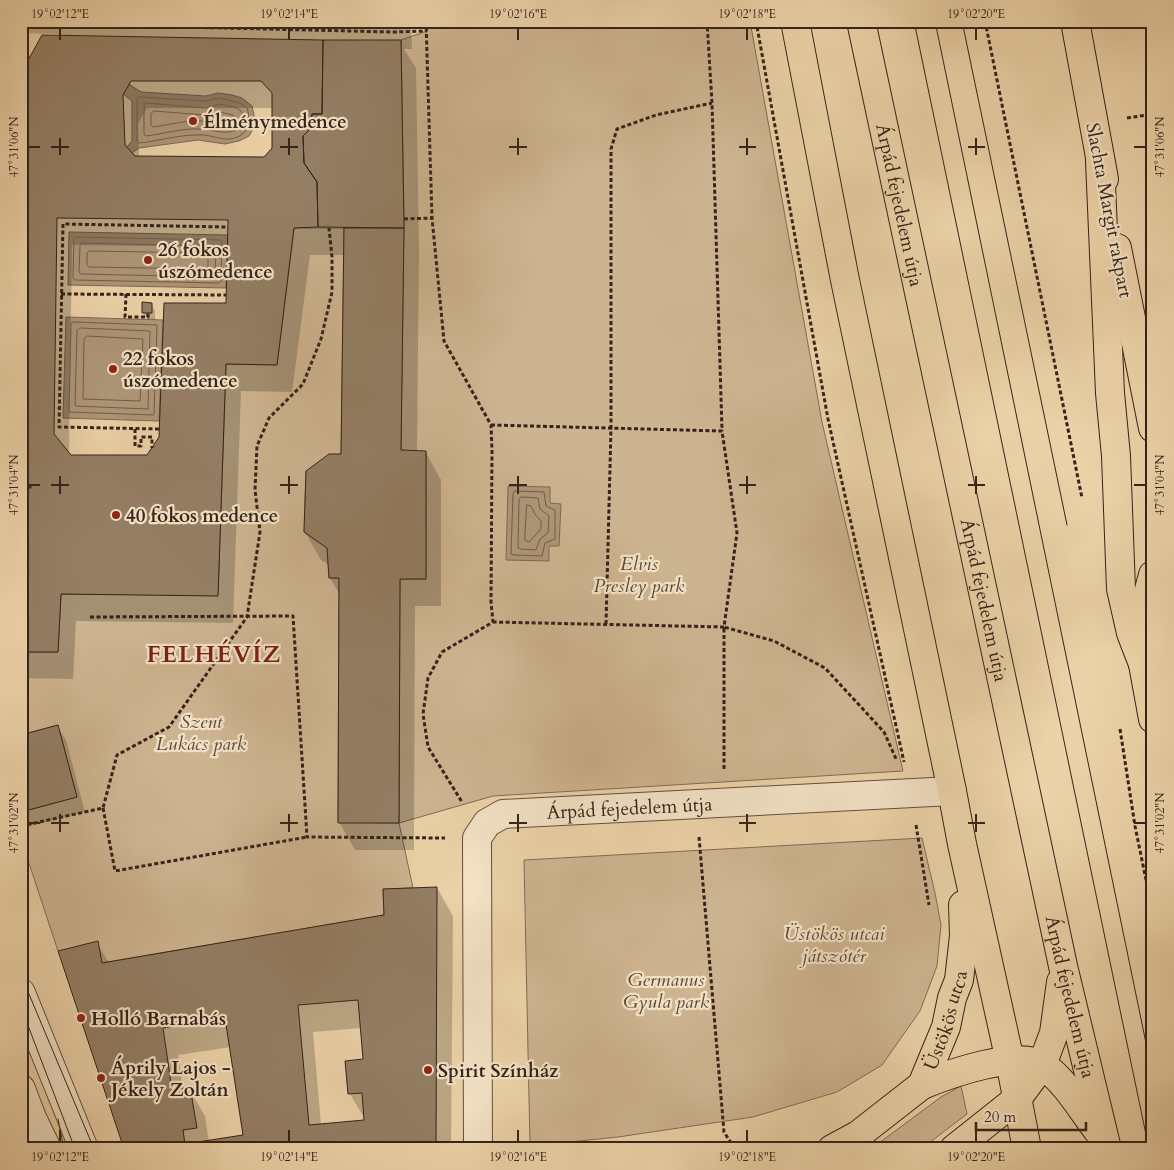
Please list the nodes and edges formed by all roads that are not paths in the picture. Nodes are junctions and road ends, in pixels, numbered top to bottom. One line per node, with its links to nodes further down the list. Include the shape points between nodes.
1 (795, 21): 9 (main road, via 845,280)
2 (861, 21): 11 (main road, Árpád fejedelem útja)
3 (1075, 21): 4 (main road, Slachta Margit rakpart)
4 (1100, 161): 5 (main road, Slachta Margit rakpart); 7 (main road, via 1121,590 1131,633)
5 (1153, 428)
6 (1153, 575): 7 (main road, via 1142,616)
7 (1143, 664): 8 (main road)
8 (1153, 720)
9 (952, 791): 10 (main road); 23 (street, Árpád fejedelem útja, via 503,814 487,823 477,838)
10 (962, 844): 13 (main road); 15 (main road, Üstökös utca, via 964,936 959,980 946,1026)
11 (1063, 966): 14 (main road, via 1054,1033); 19 (main road, Árpád fejedelem útja)
12 (21, 992): 18 (street)
13 (1010, 1061): 14 (main road, via 1024,1059); 15 (main road, via 948,1075); 17 (main road)
14 (1042, 1065): 17 (main road); 19 (main road, via 1057,1077)
15 (922, 1085): 24 (main road, Üstökös utca, via 858,1135)
16 (21, 1089): 20 (street)
17 (1017, 1099): 25 (main road); 26 (main road)
18 (68, 1110): 21 (street); 22 (street)
19 (1106, 1144)
20 (46, 1149)
21 (55, 1149)
22 (84, 1149)
23 (478, 1149)
24 (832, 1149)
25 (954, 1149)
26 (1027, 1149)

